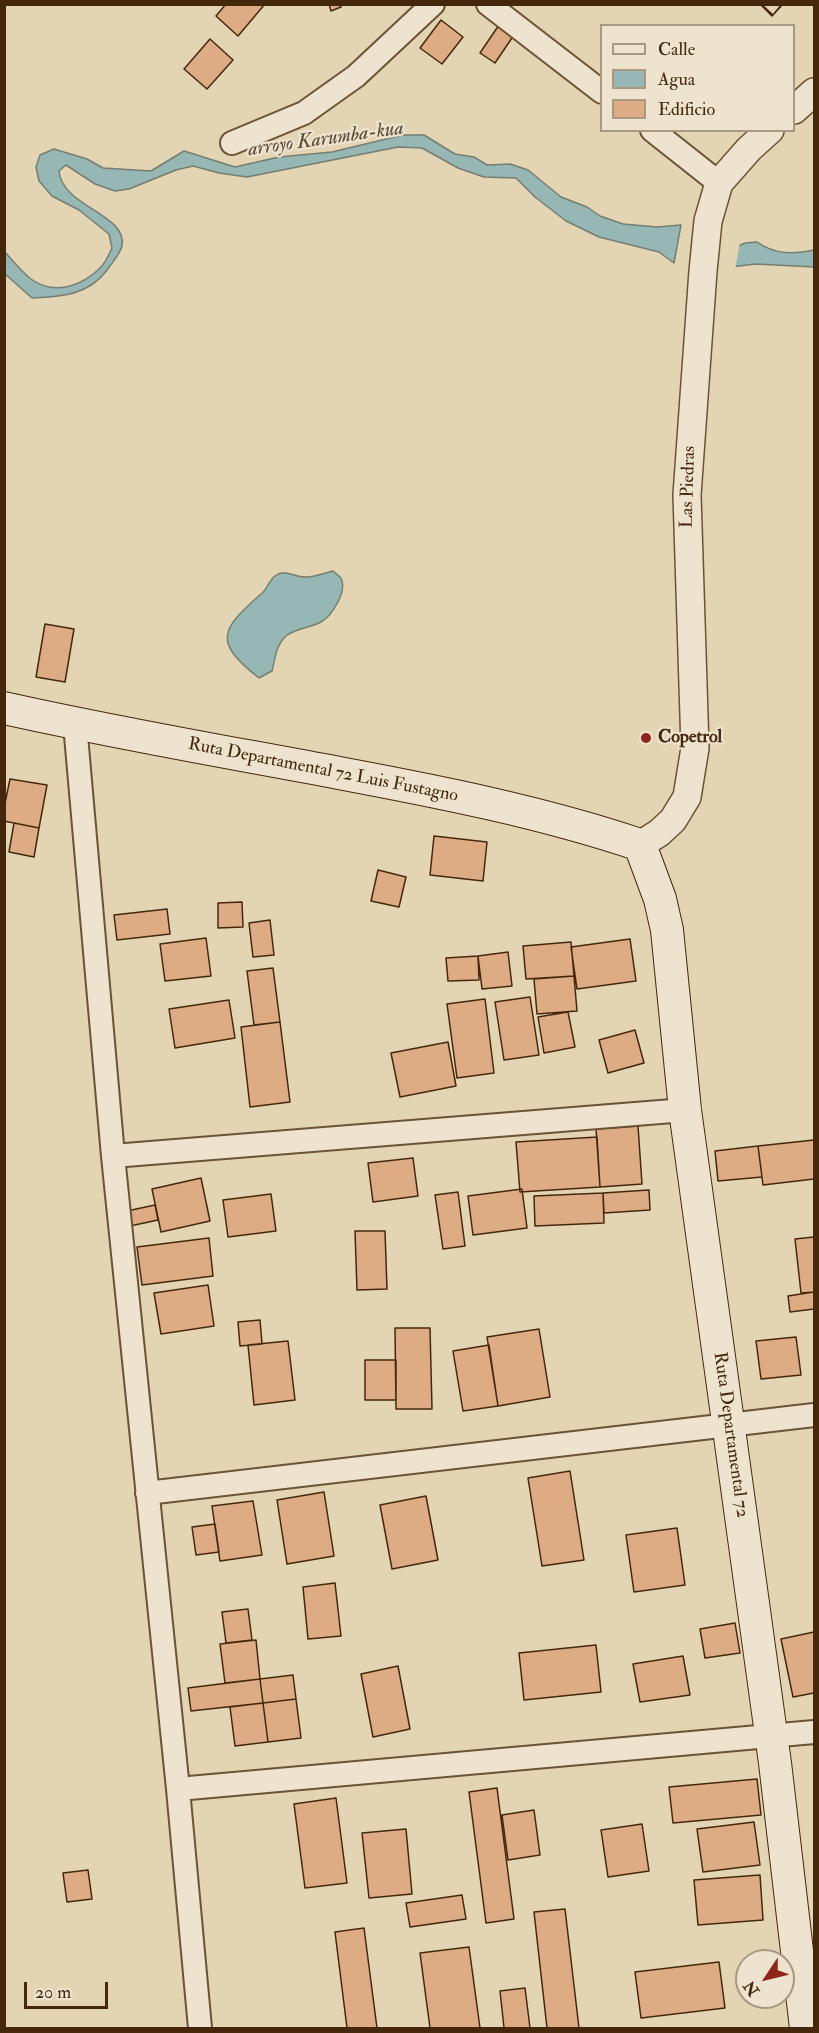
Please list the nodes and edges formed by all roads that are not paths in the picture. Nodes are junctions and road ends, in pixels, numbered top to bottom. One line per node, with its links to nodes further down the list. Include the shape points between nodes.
1 (433, 4): 8 (street, via 356,76 304,113)
2 (488, 4): 3 (street)
3 (600, 90)
4 (814, 92): 5 (street)
5 (795, 109)
6 (655, 132): 9 (street)
7 (768, 132): 9 (street, Las Piedras)
8 (232, 143)
9 (719, 183): 12 (street, Las Piedras, via 708,220 687,495 695,748 687,797 673,820)
10 (4, 708): 11 (main road, Ruta Departamental 72 Luis Fustagno)
11 (75, 724): 12 (main road, Ruta Departamental 72 Luis Fustagno, via 449,794); 14 (street)
12 (640, 845): 13 (main road, Ruta Departamental 72, via 667,930)
13 (685, 1110): 14 (street); 16 (main road, Ruta Departamental 72)
14 (113, 1156): 17 (street)
15 (814, 1415): 16 (street)
16 (728, 1425): 17 (street); 19 (main road, Ruta Departamental 72)
17 (147, 1493): 20 (street)
18 (814, 1732): 19 (street)
19 (771, 1736): 20 (street); 22 (main road, Ruta Departamental 72)
20 (178, 1789): 21 (street)
21 (200, 2028)
22 (806, 2028)

